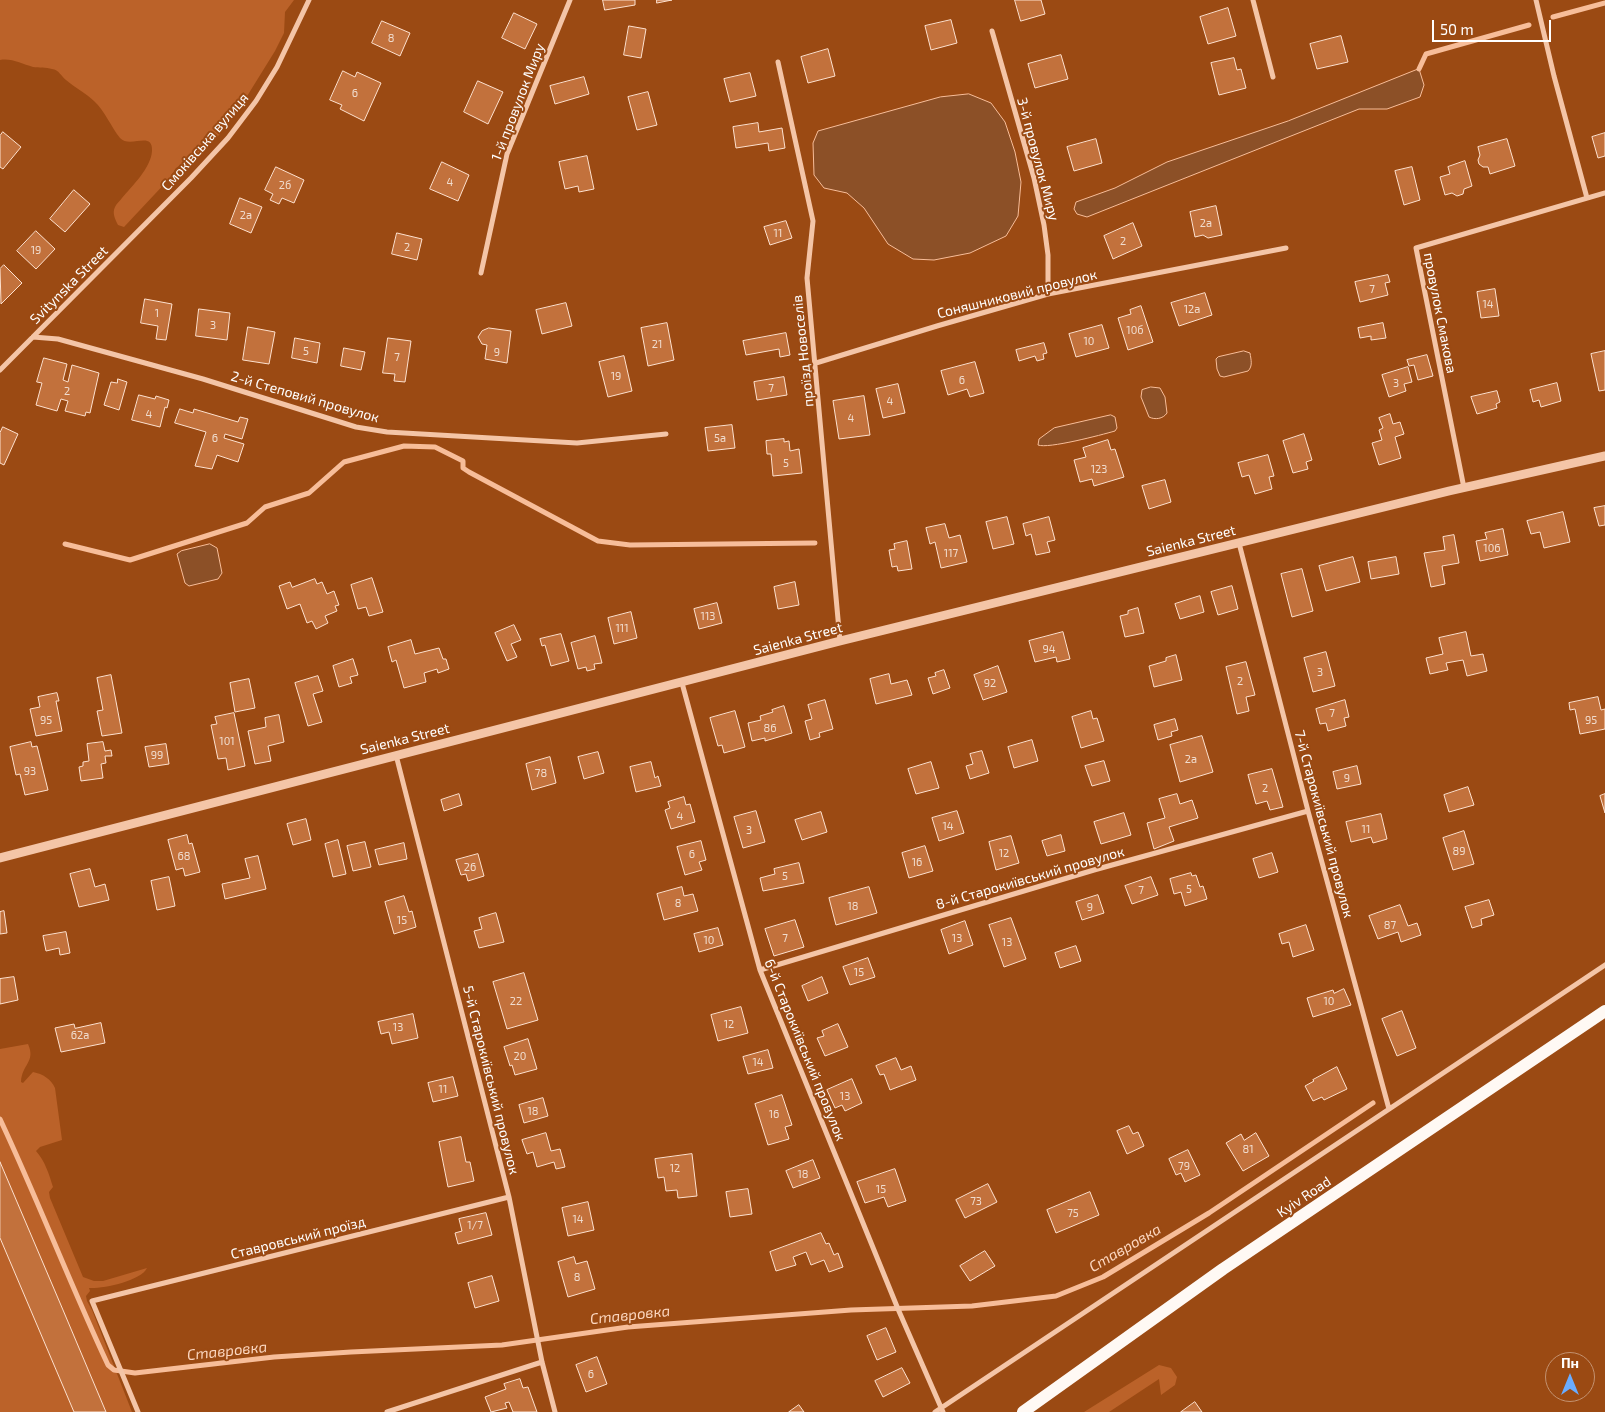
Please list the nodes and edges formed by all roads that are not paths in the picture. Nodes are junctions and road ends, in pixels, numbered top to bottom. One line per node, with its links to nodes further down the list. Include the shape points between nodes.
1 (309, 0): 10 (street, Смоківська вулиця, via 277,67 256,101 216,151)
2 (570, 0): 12 (street, 1-й провулок Миру, via 507,154)
3 (1253, 0): 7 (street)
4 (1536, 0): 9 (street)
5 (992, 31): 13 (street, 3-й провулок Миру, via 1034,178 1048,255)
6 (778, 62): 15 (street, проїзд Новоселів, via 813,221 807,278)
7 (1274, 77)
8 (1605, 193): 9 (street, провулок Смакова)
9 (1587, 198): 19 (street, провулок Смакова, via 1416,248)
10 (154, 216): 14 (street, Svitynska Street)
11 (1286, 248): 13 (street, Соняшниковий провулок)
12 (481, 273)
13 (1048, 294): 15 (street, Соняшниковий провулок)
14 (33, 337): 16 (street, Svitynska Street); 17 (street, 2-й Степовий провулок, via 58,339 203,379 356,427 387,432 577,443)
15 (816, 363): 21 (street, проїзд Новоселів)
16 (0, 370)
17 (666, 434)
18 (1605, 456): 19 (street, Saienka Street)
19 (1464, 488): 20 (street, Saienka Street)
20 (1239, 543): 21 (street, Saienka Street); 24 (street, 7-й Старокиївський провулок)
21 (840, 642): 22 (street, Saienka Street)
22 (682, 683): 23 (street, Saienka Street); 27 (street, 6-й Старокиївський провулок)
23 (396, 755): 25 (street, Saienka Street); 30 (street, 5-й Старокиївський провулок)
24 (1308, 811): 27 (street, 8-й Старокиївський провулок, via 1094,870); 29 (street, 7-й Старокиївський провулок)
25 (0, 858)
26 (1605, 965): 29 (street)
27 (760, 970): 32 (street, 6-й Старокиївський провулок)
28 (1605, 1011): 37 (main road, Kyiv Road, via 1223,1269)
29 (1388, 1109): 32 (street)
30 (509, 1197): 31 (street, 5-й Старокиївський провулок); 33 (street, Ставровський проїзд, via 92,1302)
31 (542, 1362): 34 (street); 35 (street, 5-й Старокиївський провулок)
32 (942, 1410): 36 (street)
33 (138, 1412)
34 (387, 1412)
35 (555, 1412)
36 (935, 1412)
37 (1023, 1412)

